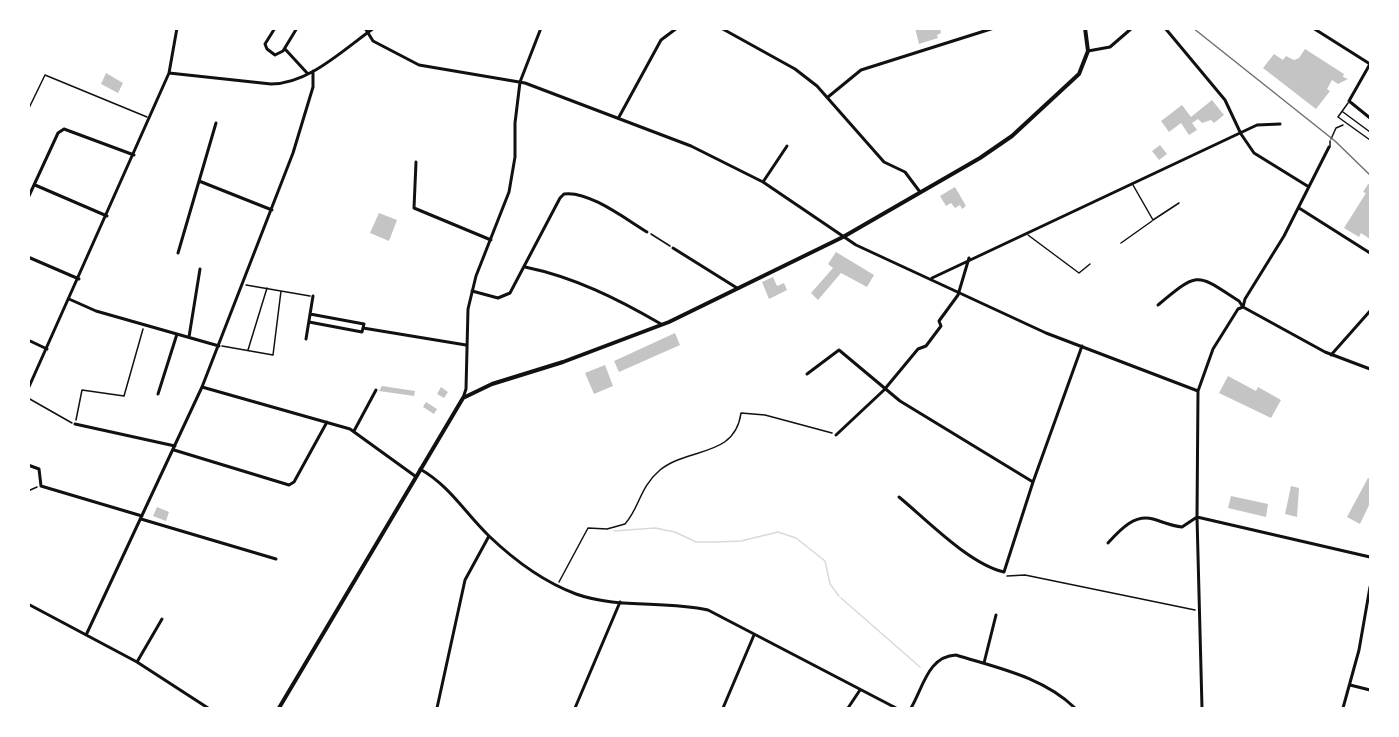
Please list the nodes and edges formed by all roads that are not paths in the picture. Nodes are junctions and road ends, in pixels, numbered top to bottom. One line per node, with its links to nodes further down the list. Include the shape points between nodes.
1 (177, 28): 19 (street)
2 (275, 28): 15 (street, via 266,40 267,49 278,55)
3 (297, 28): 15 (street)
4 (365, 28): 14 (street)
5 (374, 28): 14 (street)
6 (541, 28): 21 (street)
7 (677, 28): 26 (street, via 661,40)
8 (721, 28): 22 (street, via 795,69)
9 (994, 28): 22 (street, via 861,70)
10 (1085, 28): 16 (main road)
11 (1132, 28): 16 (street, via 1110,47)
12 (1164, 28): 32 (street, via 1225,100)
13 (1313, 28): 17 (street)
14 (367, 33): 18 (street); 21 (street, via 373,41 419,65)
15 (285, 49): 20 (street)
16 (1088, 51): 44 (main road, via 1070,84 1012,136)
17 (1370, 64): 23 (street)
18 (313, 71): 20 (street); 48 (street, via 314,87)
19 (169, 73): 20 (street, via 271,84); 27 (street)
20 (308, 74)
21 (520, 82): 26 (street); 54 (street, via 512,171)
22 (828, 97): 44 (street, via 884,162 905,172)
23 (1349, 101): 25 (lane); 28 (street)
24 (28, 110): 27 (lane, via 45,75)
25 (1342, 112): 31 (lane); 34 (lane, via 1338,117)
26 (619, 117): 40 (street, via 691,146)
27 (149, 118): 37 (street)
28 (1371, 118)
29 (216, 123): 39 (street)
30 (1280, 124): 32 (street, via 1266,123)
31 (1371, 132)
32 (1241, 134): 41 (street); 43 (street, via 1260,158)
33 (1331, 139): 36 (lane)
34 (1371, 140)
35 (787, 146): 40 (street)
36 (1329, 147): 43 (street)
37 (134, 155): 42 (street, via 64,129 58,133); 49 (street)
38 (416, 162): 54 (street, via 414,208)
39 (199, 181): 48 (street); 57 (street)
40 (763, 182): 53 (street)
41 (1133, 184): 50 (lane); 52 (street)
42 (35, 185): 45 (street); 49 (street)
43 (1309, 188): 47 (street)
44 (920, 192): 53 (main road)
45 (28, 198)
46 (1179, 203): 50 (lane)
47 (1299, 208): 58 (street); 72 (street)
48 (272, 210): 83 (street)
49 (107, 216): 65 (street)
50 (1153, 220): 55 (lane)
51 (647, 232): 62 (street, via 595,202 564,194)
52 (1025, 233): 60 (street); 61 (lane, via 1079,273)
53 (843, 237): 64 (street); 66 (main road)
54 (492, 240): 67 (street)
55 (1121, 243)
56 (673, 248): 66 (street)
57 (178, 253)
58 (1371, 253)
59 (28, 257): 65 (street)
60 (969, 258): 64 (street); 68 (street)
61 (1090, 264)
62 (525, 267): 67 (street, via 505,297); 76 (street, via 578,283)
63 (200, 269): 79 (street)
64 (931, 278): 68 (street)
65 (79, 279): 70 (street)
66 (737, 288): 76 (main road)
67 (472, 291): 82 (street)
68 (958, 291): 84 (street); 92 (street, via 939,321 941,326)
69 (313, 296): 74 (street)
70 (69, 299): 78 (street, via 96,311); 85 (street)
71 (1158, 305): 72 (street, via 1182,285 1194,278 1204,278)
72 (1243, 307): 86 (street); 93 (street, via 1213,349)
73 (1371, 311): 86 (street)
74 (310, 314): 75 (street); 77 (street, via 364,324)
75 (309, 322): 77 (street, via 362,332); 80 (street)
76 (661, 324): 95 (main road)
77 (363, 328): 82 (street)
78 (177, 334): 79 (street); 94 (street)
79 (189, 337): 83 (street)
80 (306, 339)
81 (28, 340): 85 (street)
82 (466, 345): 95 (street)
83 (219, 346): 89 (street)
84 (1082, 346): 93 (street); 104 (street)
85 (47, 349): 90 (street)
86 (1331, 355): 87 (street)
87 (1371, 369)
88 (807, 374): 92 (street, via 839,350)
89 (202, 387): 96 (street); 100 (street)
90 (28, 389)
91 (376, 390): 98 (street)
92 (884, 390): 99 (street); 104 (street)
93 (1198, 391): 106 (street)
94 (158, 394)
95 (463, 398): 102 (main road)
96 (327, 423): 98 (street); 100 (street, via 289,485)
97 (75, 424): 100 (street)
98 (354, 431): 103 (street)
99 (836, 435)
100 (175, 448): 107 (street)
101 (28, 465): 107 (street, via 39,469 41,486)
102 (419, 469): 103 (main road); 108 (street, via 446,486)
103 (415, 477): 125 (main road)
104 (1033, 482): 105 (street, via 1004,572 975,559)
105 (899, 497)
106 (1197, 517): 109 (street, via 1182,527 1137,519); 110 (street); 133 (street)
107 (141, 518): 111 (street); 117 (street)
108 (489, 536): 113 (street, via 557,585 578,595); 126 (street, via 465,580)
109 (1108, 543)
110 (1371, 557)
111 (276, 559)
112 (1371, 587): 121 (street)
113 (620, 602): 118 (street, via 708,610); 127 (street)
114 (28, 604): 117 (street)
115 (996, 615): 120 (street)
116 (162, 619): 119 (street)
117 (87, 633): 119 (street)
118 (754, 635): 122 (street); 128 (street)
119 (137, 662): 124 (street)
120 (984, 664): 131 (street, via 956,655 944,656 928,674); 132 (street, via 1037,682)
121 (1350, 685): 123 (street); 134 (street)
122 (860, 690): 129 (street); 130 (street)
123 (1371, 690)
124 (208, 708)
125 (279, 708)
126 (437, 708)
127 (575, 708)
128 (723, 708)
129 (848, 708)
130 (896, 708)
131 (911, 708)
132 (1075, 708)
133 (1202, 708)
134 (1343, 708)

